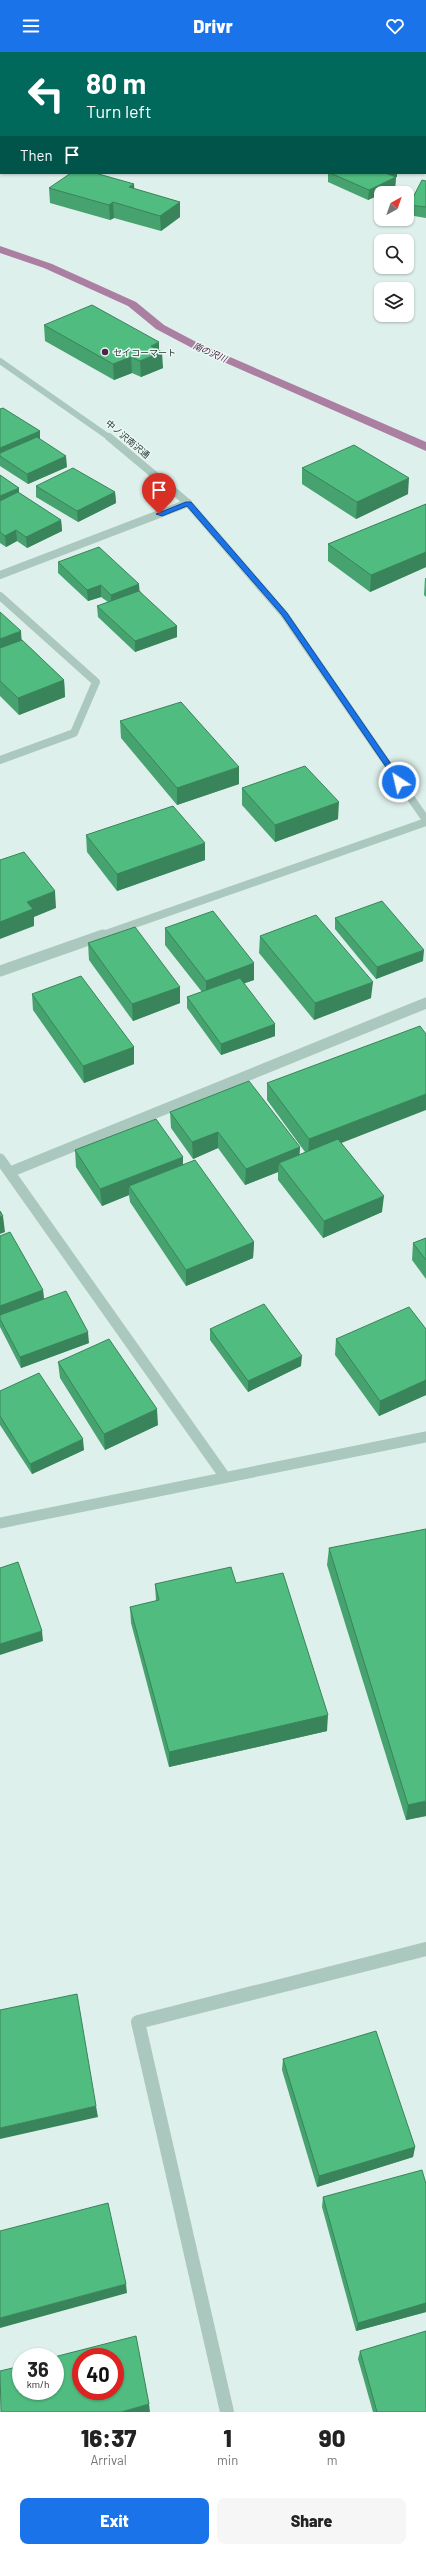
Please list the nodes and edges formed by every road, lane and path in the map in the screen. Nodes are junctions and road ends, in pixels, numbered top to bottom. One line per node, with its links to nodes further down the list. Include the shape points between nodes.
1 (0, 361): 2 (street, 中ノ沢南沢通, via 98,427)
2 (188, 503): 3 (street); 6 (street, 中ノ沢南沢通, via 284,614)
3 (0, 575)
4 (0, 596): 5 (street, via 96,682 74,734)
5 (0, 760)
6 (426, 821): 7 (street)
7 (0, 971)
8 (426, 1003): 10 (street)
9 (0, 1158): 10 (street)
10 (10, 1172): 12 (street)
11 (426, 1437): 12 (street)
12 (225, 1477): 13 (street)
13 (0, 1523)
14 (426, 1949): 15 (street, via 138,2022)
15 (227, 2412)

